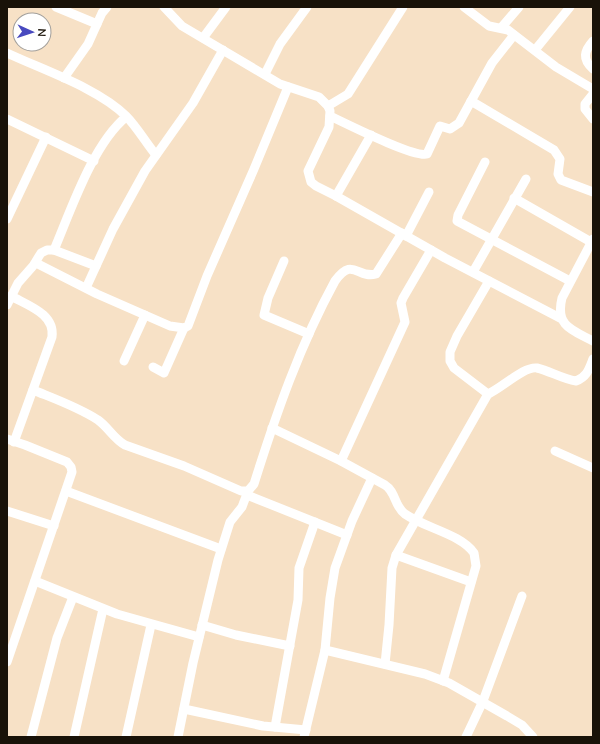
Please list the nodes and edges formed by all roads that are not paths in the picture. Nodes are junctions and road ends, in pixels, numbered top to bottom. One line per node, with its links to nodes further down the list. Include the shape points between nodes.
1 (56, 7): 10 (street)
2 (107, 7): 10 (street)
3 (164, 7): 13 (street, via 182,26)
4 (226, 7): 13 (street)
5 (307, 7): 19 (street, via 280,44)
6 (464, 7): 11 (street, via 489,26)
7 (519, 7): 11 (street)
8 (570, 7): 16 (street)
9 (399, 9): 25 (street, via 348,94)
10 (97, 24): 20 (street, via 88,44)
11 (501, 28): 12 (street)
12 (514, 35): 16 (street); 24 (street, via 492,63)
13 (203, 38): 15 (street)
14 (593, 41): 18 (street, via 584,55)
15 (223, 50): 19 (street); 32 (street, via 193,103)
16 (535, 50): 22 (street, via 556,67)
17 (7, 53): 20 (street)
18 (593, 69)
19 (265, 74): 21 (street)
20 (64, 78): 26 (street, via 112,105)
21 (288, 87): 25 (street, via 319,97); 56 (street, via 207,276 191,320)
22 (593, 89)
23 (593, 94): 29 (street, via 585,104 585,109)
24 (471, 101): 30 (street, via 456,127 450,129 440,126 427,154 419,154); 37 (street, via 554,150 560,159 558,174 561,180)
25 (328, 106): 27 (street)
26 (126, 116): 32 (street); 33 (street, via 106,140)
27 (330, 116): 30 (street); 38 (street, via 329,127 310,165 308,176 316,186)
28 (7, 118): 31 (street)
29 (593, 119)
30 (372, 135): 38 (street)
31 (46, 137): 33 (street); 40 (street)
32 (156, 155): 48 (street, via 141,178)
33 (94, 162): 44 (street)
34 (486, 162): 42 (street, via 456,219)
35 (526, 179): 39 (street)
36 (429, 192): 41 (street)
37 (593, 192)
38 (336, 196): 41 (street)
39 (514, 198): 42 (street); 43 (street)
40 (7, 219)
41 (404, 235): 45 (street); 57 (street, via 376,274 370,276 349,268 342,271 322,304)
42 (492, 238): 49 (street); 51 (street)
43 (592, 241): 51 (street)
44 (54, 250): 47 (street, via 42,252); 48 (street)
45 (431, 250): 49 (street); 67 (street, via 403,298 401,308 405,322)
46 (284, 261): 57 (street, via 268,298 264,315)
47 (36, 263): 52 (street); 53 (street, via 26,273)
48 (96, 266): 52 (street)
49 (473, 272): 50 (street)
50 (489, 281): 55 (street); 63 (street, via 450,352 450,361 454,368)
51 (570, 281): 55 (street, via 559,309)
52 (86, 288): 54 (street)
53 (9, 301): 62 (street, via 46,317 53,329)
54 (145, 315): 56 (street, via 170,326); 60 (street)
55 (560, 318): 58 (street, via 572,330)
56 (184, 328): 61 (street, via 164,373)
57 (309, 334): 64 (street)
58 (593, 341)
59 (593, 359): 63 (street, via 582,379 576,381 531,368)
60 (124, 360)
61 (153, 367)
62 (33, 390): 65 (street); 71 (street, via 71,404 97,420 117,441 125,445)
63 (488, 394): 73 (street)
64 (272, 428): 67 (street); 71 (street, via 254,484)
65 (11, 440): 70 (street, via 67,462 72,472)
66 (554, 450): 68 (street)
67 (341, 461): 69 (street)
68 (593, 468)
69 (372, 478): 73 (street, via 391,489 400,509); 76 (street)
70 (66, 491): 75 (street); 77 (street)
71 (248, 493): 74 (street); 77 (street, via 242,507 230,522)
72 (8, 513): 75 (street)
73 (415, 520): 78 (street); 80 (street, via 471,548 476,560)
74 (315, 522): 76 (street); 87 (street, via 299,568 298,600)
75 (54, 526): 79 (street)
76 (347, 535): 88 (street, via 335,568)
77 (221, 549): 85 (street)
78 (396, 556): 80 (street); 90 (street, via 392,568)
79 (35, 581): 82 (street); 89 (street)
80 (471, 582): 91 (street)
81 (522, 596): 92 (street)
82 (73, 597): 83 (street); 96 (street, via 57,638)
83 (103, 609): 84 (street); 97 (street)
84 (151, 625): 86 (street); 98 (street)
85 (202, 625): 86 (street); 87 (street, via 243,637)
86 (199, 637): 93 (street)
87 (290, 646): 94 (street)
88 (325, 650): 90 (street); 95 (street)
89 (7, 662)
90 (385, 664): 91 (street)
91 (443, 681): 92 (street)
92 (484, 701): 100 (street); 101 (street, via 522,725)
93 (184, 709): 94 (street); 99 (street)
94 (275, 727): 95 (street)
95 (305, 733)
96 (31, 737)
97 (74, 737)
98 (126, 737)
99 (178, 737)
100 (466, 737)
101 (533, 737)

